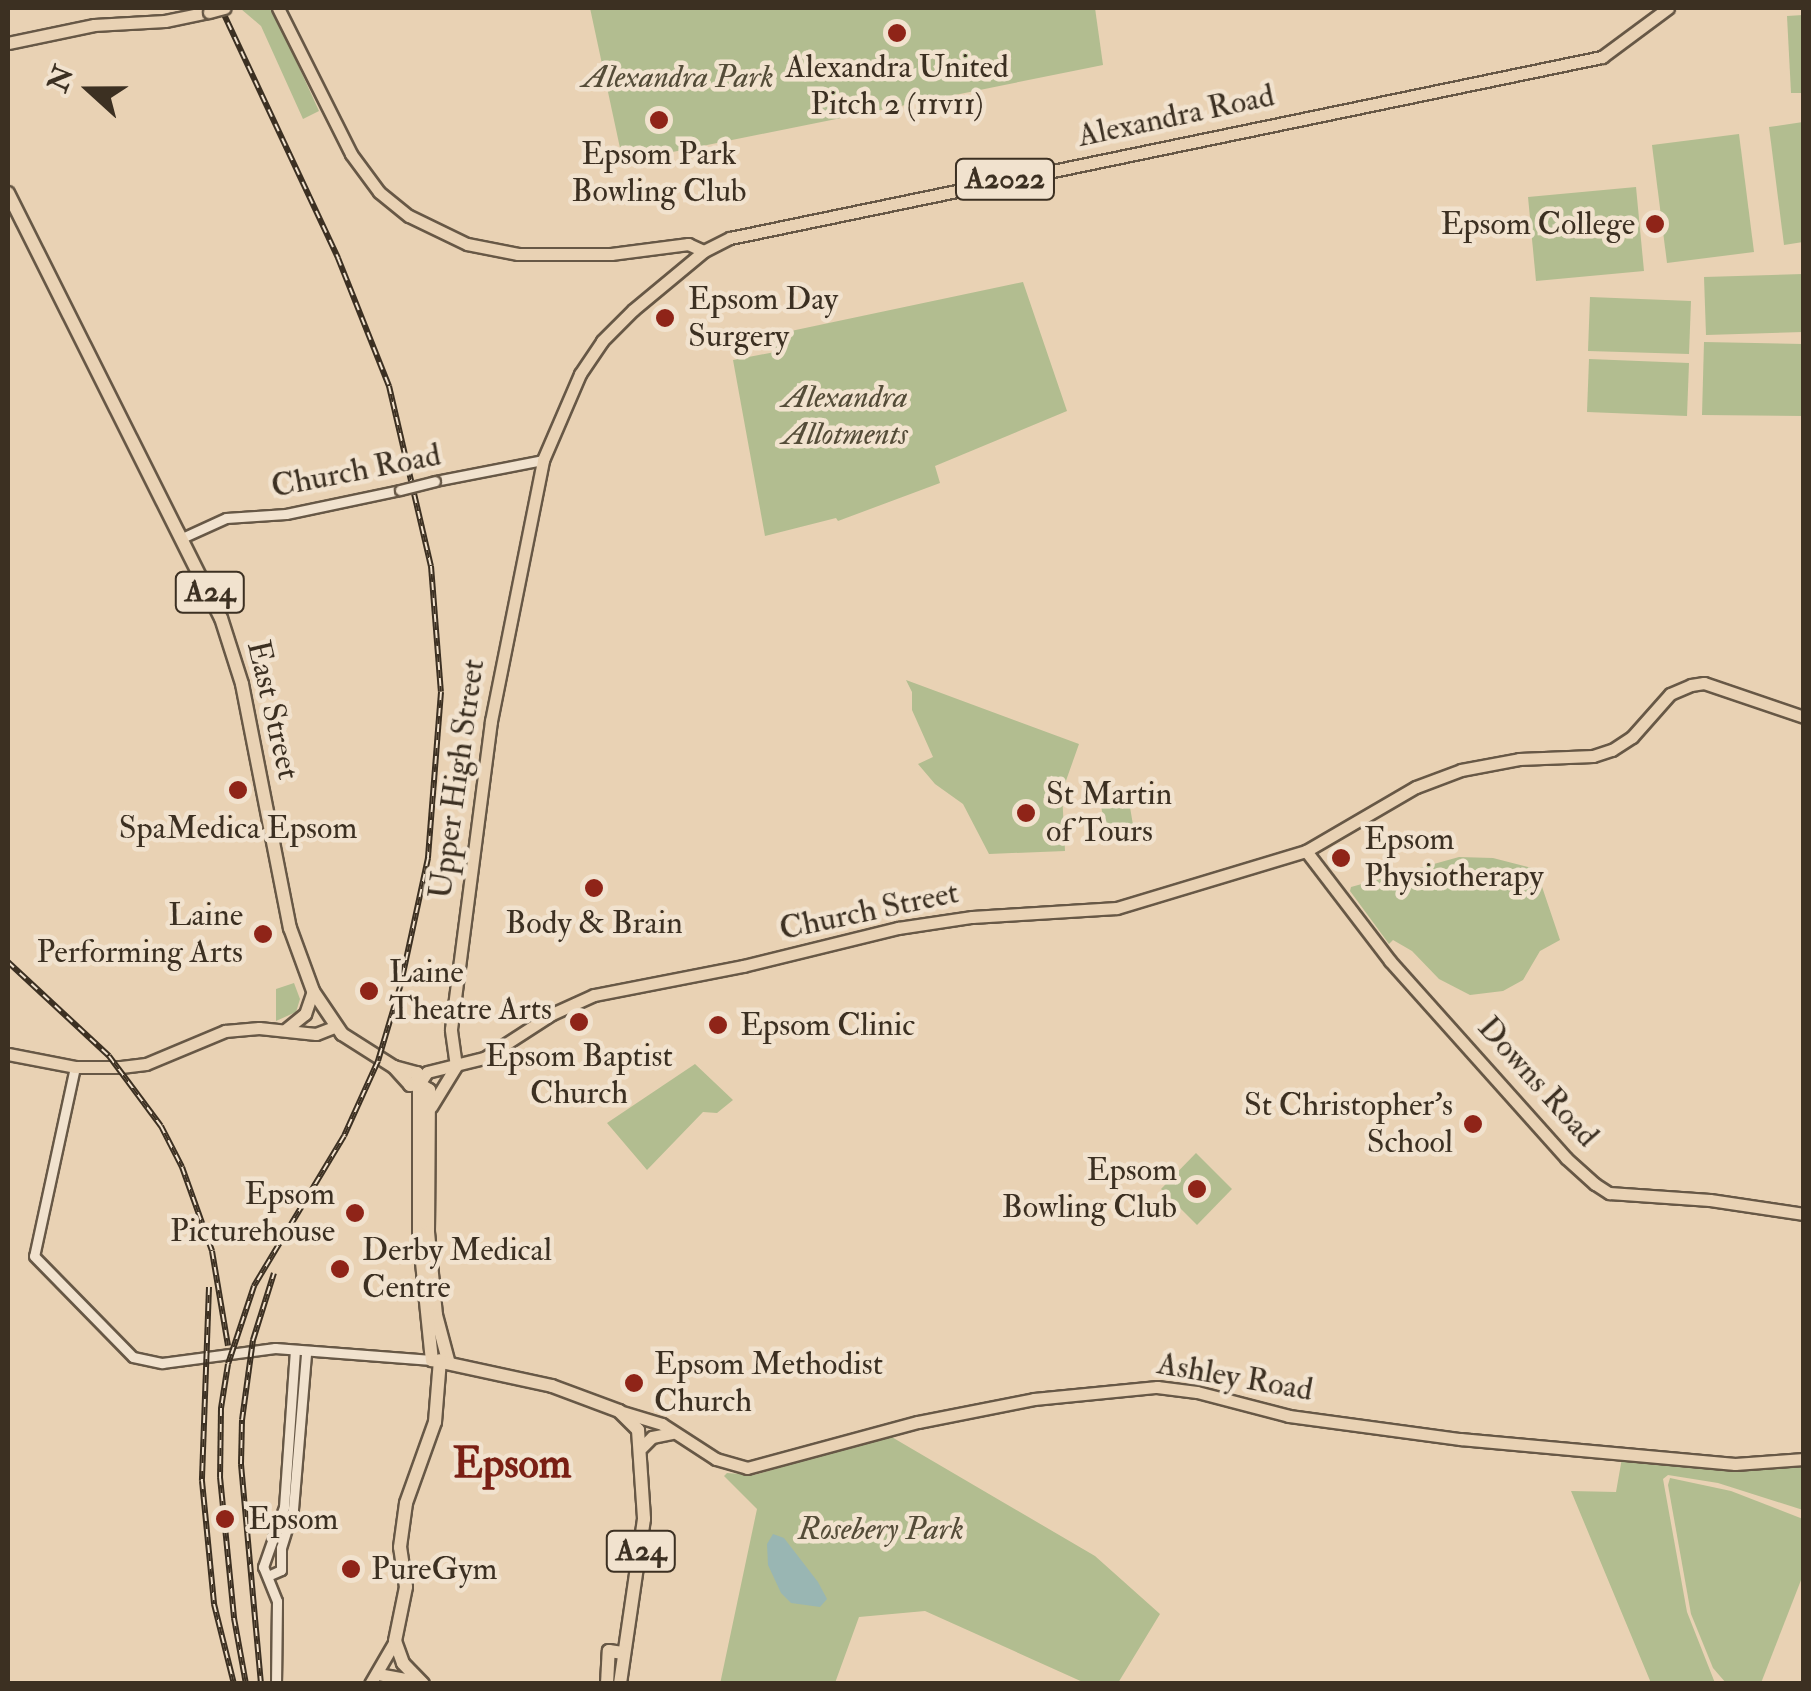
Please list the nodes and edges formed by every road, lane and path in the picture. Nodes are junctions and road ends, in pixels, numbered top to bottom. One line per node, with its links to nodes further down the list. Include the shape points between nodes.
1 (224, 8): 4 (main road, bridge)
2 (278, 8): 6 (main road, via 338,133 379,192 423,224 481,247 566,257 688,244)
3 (1668, 8): 6 (main road, Alexandra Road / A2022, via 1610,54 1574,64 766,229)
4 (8, 42)
5 (8, 193): 8 (highway, East Street / A24)
6 (704, 251): 7 (main road, Alexandra Road / A2022, via 602,341 569,394)
7 (543, 460): 8 (street, Church Road, bridge, via 286,514 226,518); 15 (main road, Upper High Street / A2022, via 490,721 451,1029)
8 (182, 538): 11 (highway, East Street / A24, via 238,666 286,910)
9 (1804, 716): 10 (main road, Church Street, via 1704,683 1691,685 1670,694 1612,750 1569,760 1505,761 1448,775 1400,795)
10 (1306, 851): 15 (main road, Church Street, via 1117,908 898,928 594,995 484,1058); 19 (main road, Downs Road, via 1396,969 1595,1184 1610,1193)
11 (313, 991): 12 (highway, East Street / A24); 13 (main road, via 300,1019)
12 (329, 1027): 13 (main road, via 316,1034); 17 (highway, East Street / A24, via 417,1074)
13 (284, 1030): 16 (main road, via 225,1031 146,1064)
14 (8, 1054): 16 (main road)
15 (456, 1066): 17 (main road, via 437,1081); 18 (main road)
16 (75, 1067): 20 (street, via 34,1256 115,1342 141,1360 262,1348)
17 (419, 1084): 18 (highway, A24, via 429,1090); 21 (highway, via 418,1214)
18 (431, 1108): 21 (highway, via 428,1232)
19 (1804, 1214)
20 (300, 1352): 21 (street); 31 (street, via 292,1509 281,1570 270,1575 277,1602)
21 (440, 1360): 22 (highway, Ashley Road / A24, via 552,1386); 26 (highway, via 435,1422 406,1504 400,1548 406,1587)
22 (618, 1411): 23 (main road, Ashley Road); 24 (highway, Ashley Road / A24, via 631,1419)
23 (672, 1432): 24 (main road); 25 (main road, Ashley Road, via 725,1463 747,1468 1034,1399 1157,1387 1289,1416 1460,1439 1735,1464)
24 (642, 1447): 27 (highway, A24, via 643,1534)
25 (1804, 1458)
26 (395, 1641): 28 (highway); 29 (main road)
27 (624, 1653): 32 (highway, via 609,1651); 33 (highway, A24)
28 (403, 1663): 29 (main road); 30 (highway)
29 (376, 1675): 30 (main road)
30 (422, 1682)
31 (276, 1684)
32 (608, 1684)
33 (620, 1684)

